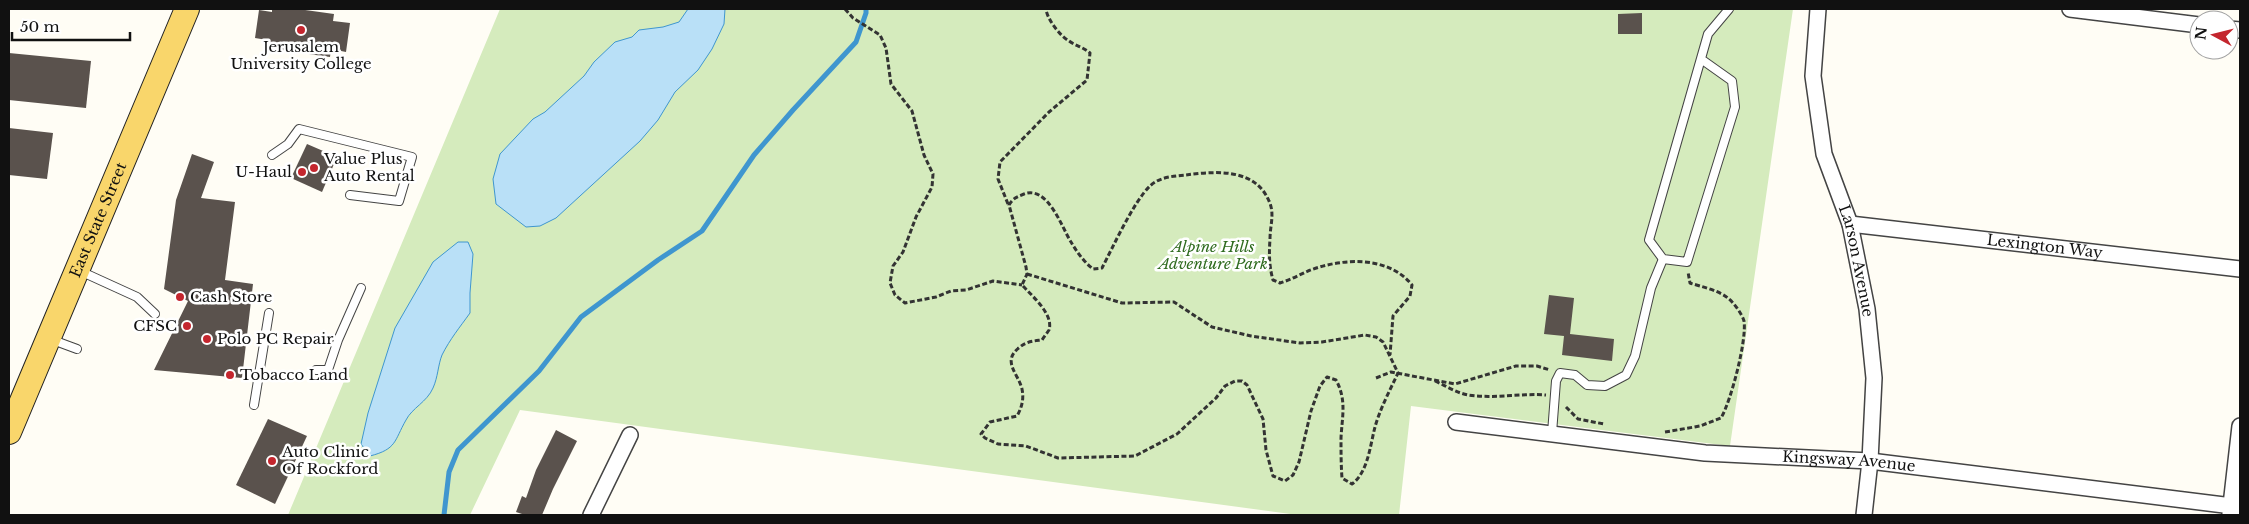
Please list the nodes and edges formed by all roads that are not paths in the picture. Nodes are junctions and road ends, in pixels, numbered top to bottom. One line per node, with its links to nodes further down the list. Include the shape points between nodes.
1 (187, 9): 12 (main road, East State Street)
2 (1728, 9): 6 (lane, via 1708,34)
3 (1818, 9): 9 (street, Larson Avenue, via 1814,76 1824,154)
4 (2070, 9): 5 (street)
5 (2189, 24)
6 (1701, 59): 10 (lane, via 1649,240); 10 (lane, via 1732,81 1735,107 1687,262)
7 (272, 155): 8 (lane, via 288,144 299,129 412,156 399,201)
8 (350, 195)
9 (1850, 224): 11 (street, Lexington Way); 25 (street, Larson Avenue, via 1867,309 1874,378)
10 (1663, 259): 23 (lane, via 1651,288 1635,356 1626,376 1605,386 1587,385 1575,375 1560,373 1556,381)
11 (2240, 269)
12 (77, 270): 15 (lane, via 138,297); 16 (main road, East State Street)
13 (360, 288): 18 (lane, via 328,370)
14 (269, 313): 19 (lane)
15 (155, 314)
16 (48, 338): 17 (lane); 22 (main road, East State Street)
17 (77, 349)
18 (316, 370)
19 (254, 405)
20 (1456, 422): 23 (street, Kingsway Avenue)
21 (2240, 426): 26 (street)
22 (9, 432)
23 (1552, 433): 25 (street, Kingsway Avenue, via 1706,453)
24 (630, 435): 27 (street)
25 (1870, 461): 26 (street, Kingsway Avenue); 28 (street, Larson Avenue)
26 (2234, 509)
27 (591, 515)
28 (1864, 515)

